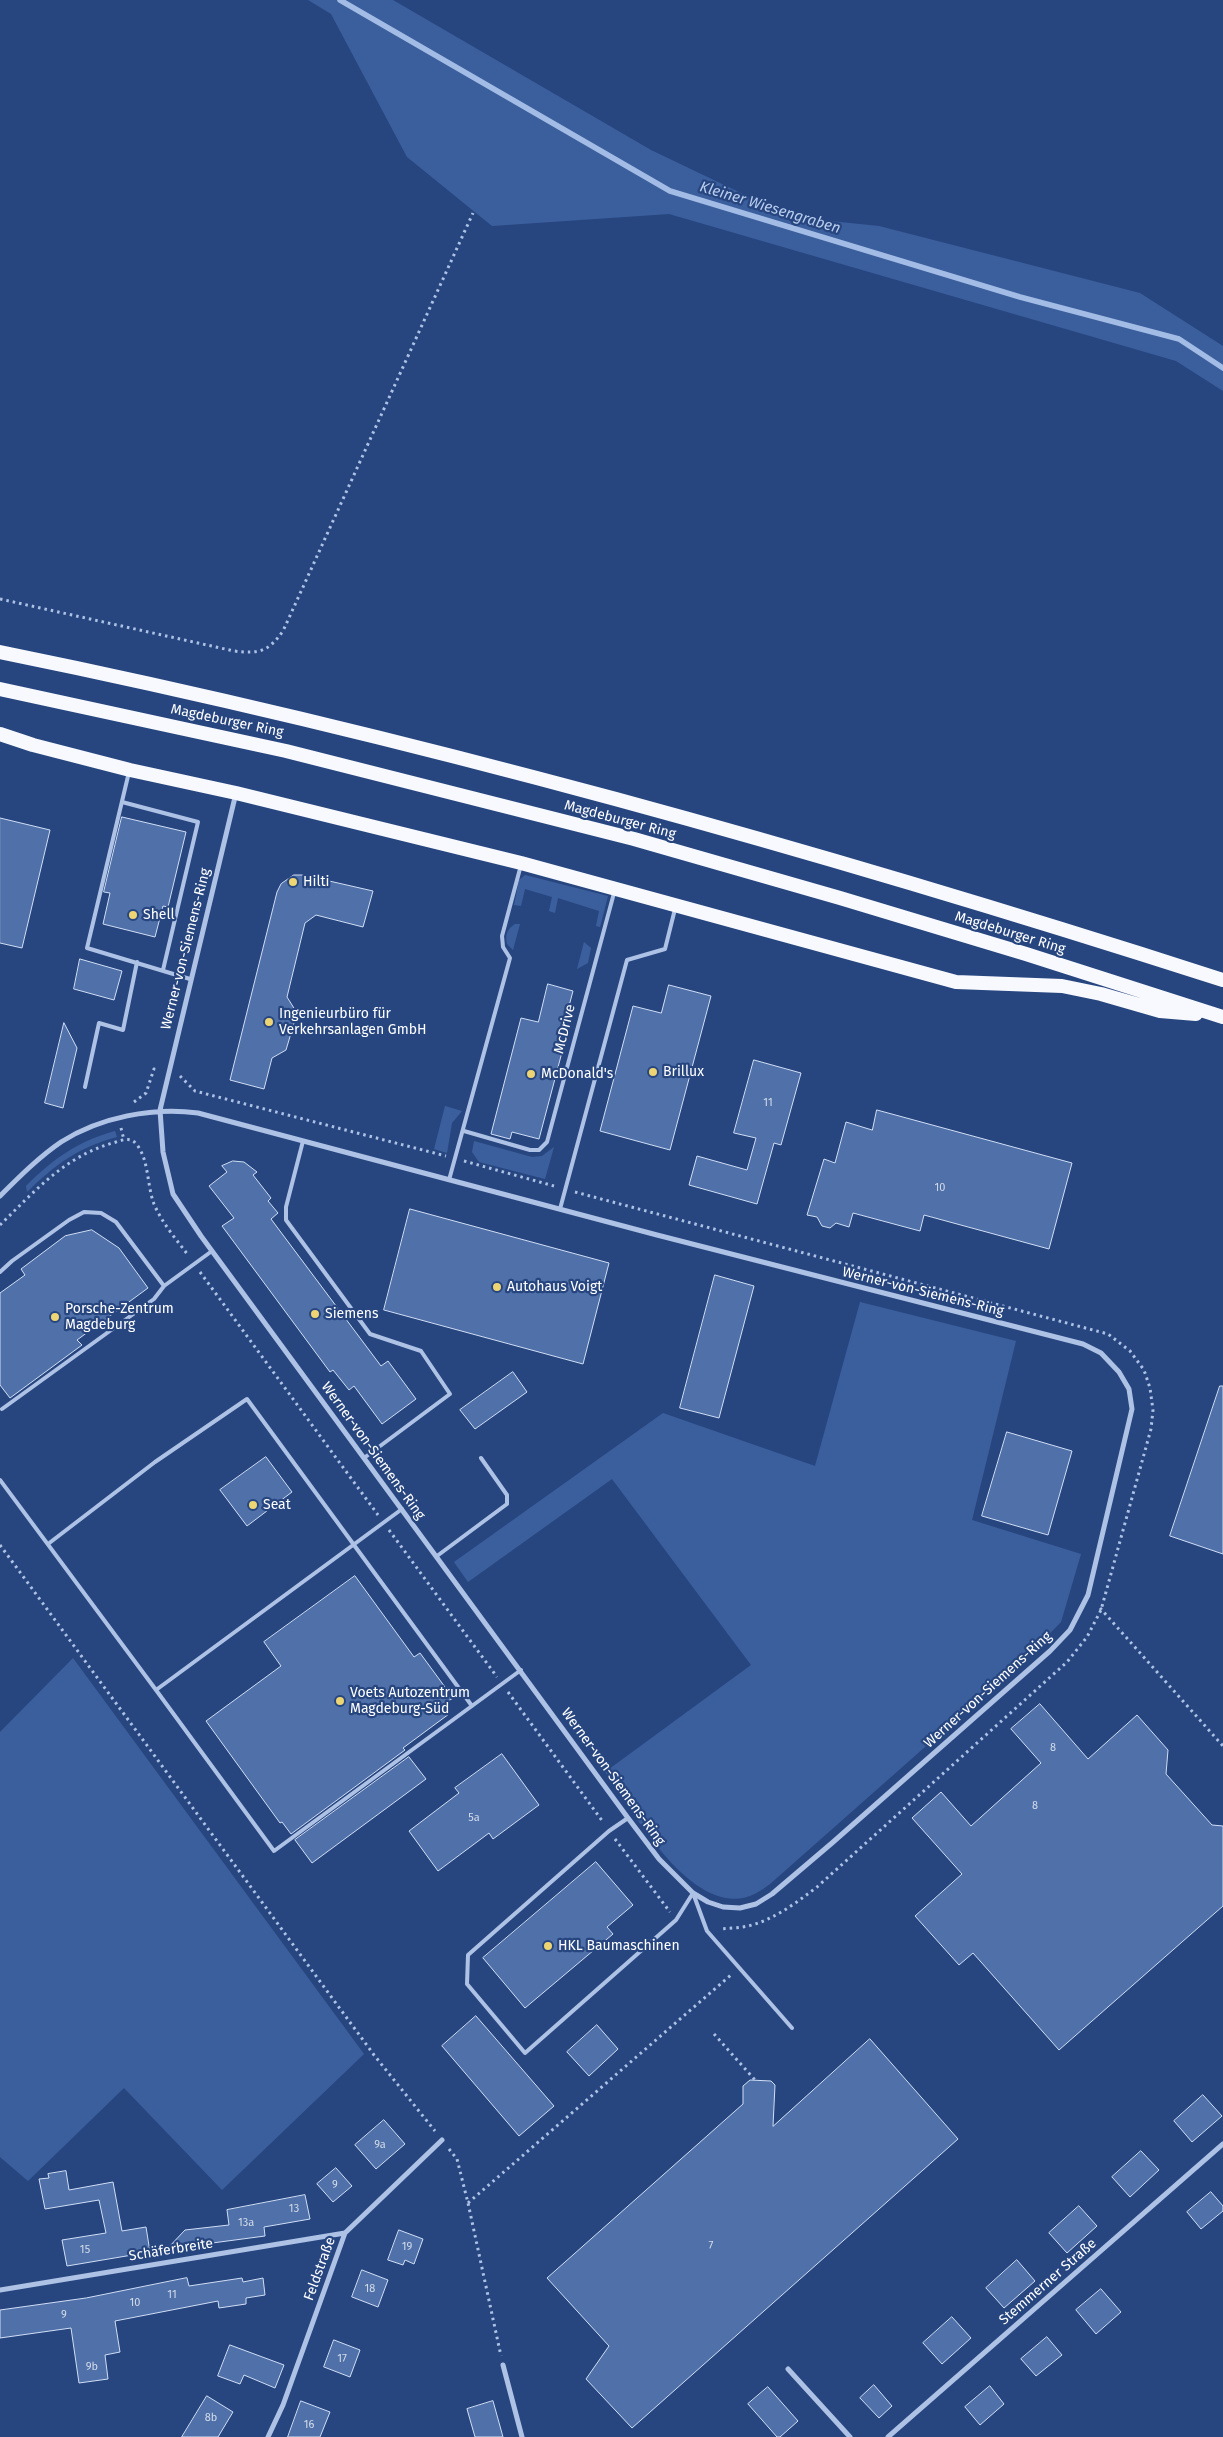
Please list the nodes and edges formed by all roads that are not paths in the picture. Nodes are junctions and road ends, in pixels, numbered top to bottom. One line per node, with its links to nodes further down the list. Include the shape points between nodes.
1 (0, 652): 13 (highway, Magdeburger Ring, via 290,716 639,804 1001,909)
2 (0, 689): 14 (highway, Magdeburger Ring, via 286,751 634,840 868,906)
3 (0, 734): 4 (highway)
4 (130, 770): 5 (highway); 6 (lane)
5 (236, 793): 7 (highway); 12 (street, Werner-von-Siemens-Ring)
6 (122, 802): 10 (lane, via 87,948); 11 (lane, via 198,822)
7 (521, 863): 8 (highway); 17 (lane, via 502,936 503,947 510,958)
8 (616, 888): 9 (highway); 17 (lane, McDrive, via 546,1144 539,1150 530,1150)
9 (676, 904): 14 (highway, via 956,982 1062,986 1160,1011); 21 (lane, via 665,949 628,960)
10 (138, 962): 11 (lane); 15 (lane, via 123,1030 99,1023)
11 (163, 970): 12 (lane)
12 (190, 979): 16 (street, Werner-von-Siemens-Ring)
13 (1223, 980)
14 (1217, 1016)
15 (85, 1087)
16 (160, 1110): 18 (street, Werner-von-Siemens-Ring, via 198,1113); 20 (street, Werner-von-Siemens-Ring, via 78,1132 27,1170); 22 (street, Werner-von-Siemens-Ring, via 172,1194)
17 (464, 1131): 19 (lane)
18 (303, 1141): 19 (street, Werner-von-Siemens-Ring); 26 (lane, via 286,1207 286,1220 370,1334 421,1351 450,1394)
19 (449, 1180): 21 (street, Werner-von-Siemens-Ring)
20 (0, 1196)
21 (560, 1209): 37 (street, Werner-von-Siemens-Ring, via 1083,1344 1101,1353 1122,1375 1130,1394 1132,1409 1088,1595 1070,1630 772,1894 756,1904 740,1908 708,1902)
22 (212, 1251): 24 (lane); 26 (street, Werner-von-Siemens-Ring)
23 (0, 1272): 24 (lane, via 84,1212 101,1214 116,1222)
24 (164, 1286): 25 (lane, via 154,1299)
25 (0, 1409)
26 (364, 1458): 29 (street, Werner-von-Siemens-Ring)
27 (480, 1458): 32 (lane, via 506,1495 507,1504)
28 (0, 1480): 30 (lane)
29 (402, 1509): 31 (lane); 32 (street, Werner-von-Siemens-Ring)
30 (48, 1544): 31 (lane, via 155,1462 247,1399); 34 (lane)
31 (354, 1545): 34 (lane); 35 (lane)
32 (437, 1556): 33 (street, Werner-von-Siemens-Ring)
33 (521, 1670): 35 (lane); 36 (street, Werner-von-Siemens-Ring)
34 (156, 1690): 35 (lane, via 274,1852)
35 (472, 1706)
36 (628, 1818): 37 (street, Werner-von-Siemens-Ring, via 659,1859); 37 (lane, via 468,1956 467,1984 525,2053 676,1920)
37 (693, 1893): 38 (lane, via 707,1931)
38 (792, 2028)
39 (442, 2140): 41 (street, Feldstraße)
40 (1223, 2144): 48 (street, Stemmerner Straße)
41 (345, 2233): 42 (street, Schäferbreite); 45 (street, Feldstraße, via 283,2405)
42 (0, 2290)
43 (504, 2365): 46 (street)
44 (788, 2369): 47 (street)
45 (268, 2437)
46 (522, 2437)
47 (850, 2437)
48 (888, 2437)

